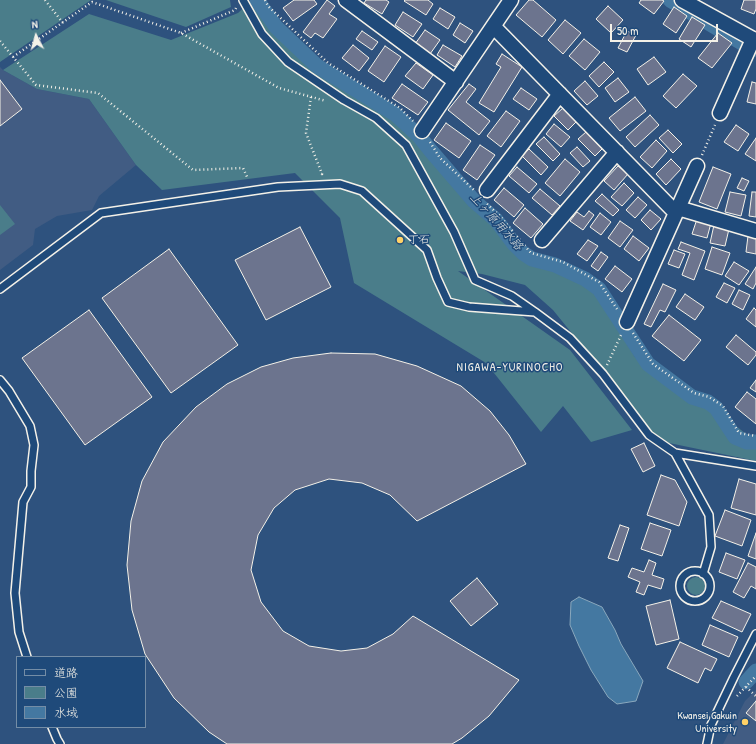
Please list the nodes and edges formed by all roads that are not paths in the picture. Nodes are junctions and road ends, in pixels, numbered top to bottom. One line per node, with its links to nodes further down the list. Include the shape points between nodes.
1 (243, 0): 18 (lane, via 262,34 288,62 376,118 406,145 454,232 475,280 512,296)
2 (346, 0): 7 (street)
3 (511, 0): 5 (street)
4 (682, 0): 6 (street)
5 (494, 27): 7 (street); 8 (street)
6 (755, 40): 9 (street)
7 (456, 82): 10 (street)
8 (560, 94): 11 (street); 13 (street)
9 (720, 113)
10 (422, 131)
11 (618, 152): 14 (street); 16 (street)
12 (697, 166): 14 (street)
13 (483, 195)
14 (677, 210): 15 (street); 19 (street)
15 (756, 231)
16 (542, 240)
17 (0, 289): 18 (lane, via 101,213 278,187 340,184 362,191 427,250 448,302 469,307)
18 (535, 312): 21 (lane, via 570,338 603,374 649,436)
19 (627, 322)
20 (0, 380): 25 (lane, via 30,426 34,444 31,487 23,502 15,593 19,632)
21 (675, 453): 22 (lane); 23 (lane, via 709,515 711,547)
22 (756, 466)
23 (703, 574): 23 (lane, via 709,582 708,594 698,601 692,601 683,594 681,582 693,572)
24 (756, 634): 28 (lane, via 711,725)
25 (27, 656)
26 (52, 728): 27 (lane)
27 (60, 744)
28 (708, 744)

